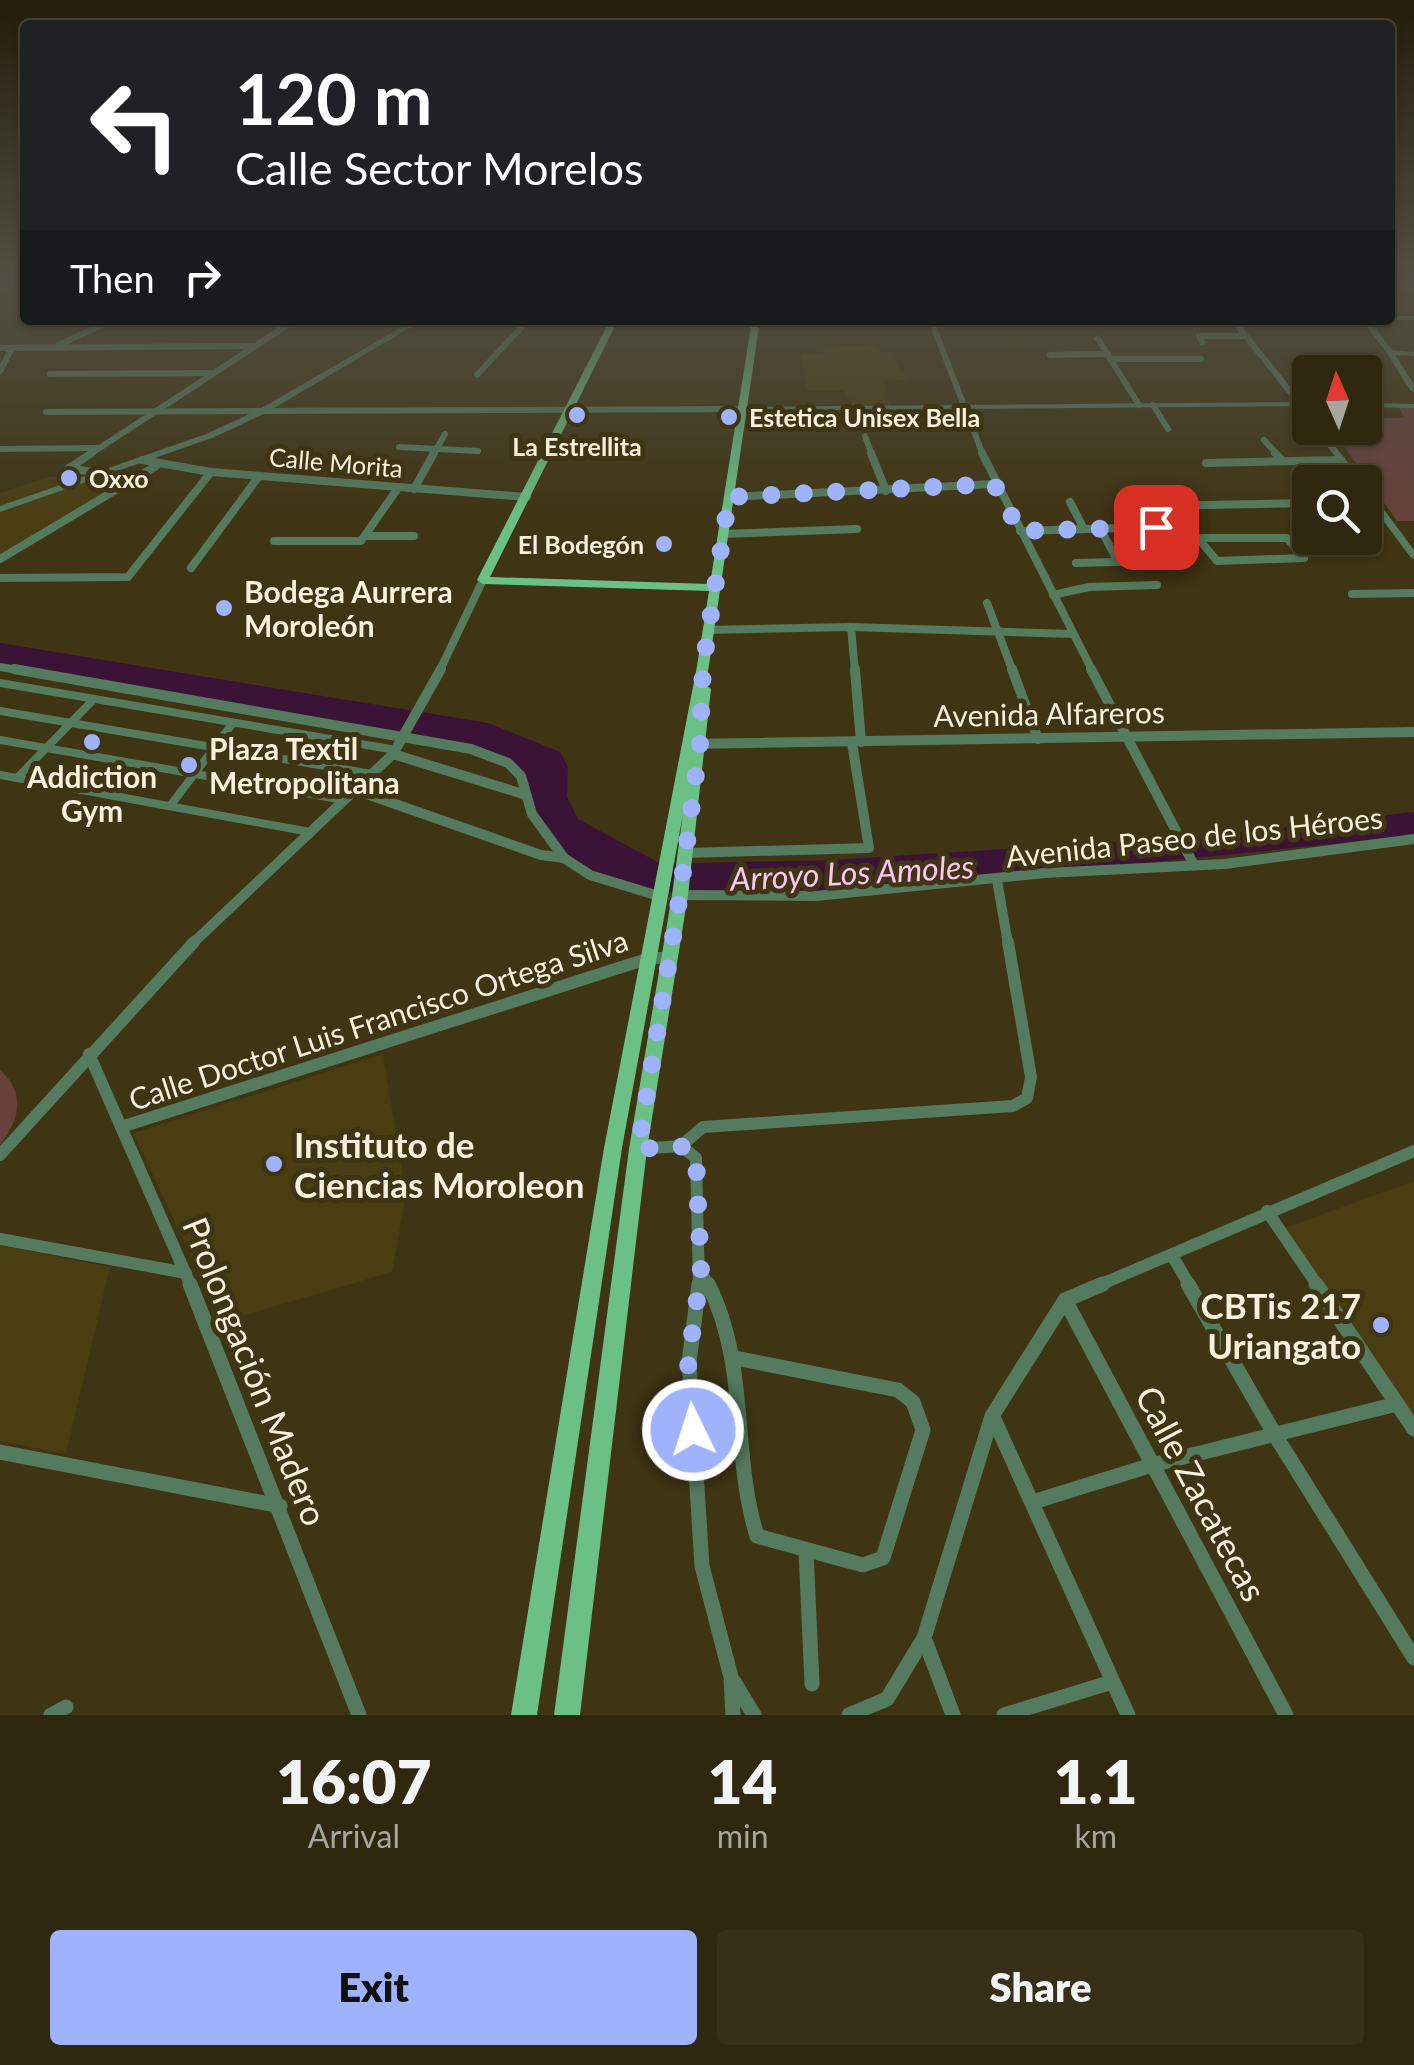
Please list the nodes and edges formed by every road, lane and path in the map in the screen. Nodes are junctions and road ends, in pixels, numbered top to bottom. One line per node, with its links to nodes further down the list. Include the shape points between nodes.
1 (232, 361): 10 (street)
2 (348, 361): 25 (street)
3 (491, 361): 12 (street)
4 (594, 361): 22 (main road)
5 (750, 361): 21 (main road)
6 (945, 361): 20 (street)
7 (1111, 361): 18 (street)
8 (1267, 361): 13 (street)
9 (1396, 361): 14 (street)
10 (213, 373): 11 (street); 24 (street)
11 (50, 374)
12 (478, 375)
13 (1292, 389)
14 (1414, 390)
15 (1292, 404): 16 (street)
16 (1153, 405): 18 (street); 26 (street)
17 (1382, 405): 19 (street)
18 (1138, 406): 20 (street)
19 (1414, 406)
20 (962, 408): 21 (street); 45 (street)
21 (743, 409): 22 (street); 51 (main road)
22 (571, 410): 25 (street); 50 (main road)
23 (46, 412): 24 (street)
24 (154, 412): 25 (street); 32 (street)
25 (261, 412): 36 (street)
26 (1168, 430)
27 (445, 434): 34 (street)
28 (864, 436): 49 (street)
29 (1264, 440): 38 (street)
30 (1330, 445): 37 (street)
31 (399, 447): 34 (street)
32 (99, 448): 33 (street); 43 (street, via 69,468)
33 (0, 449)
34 (437, 449): 35 (street); 47 (street)
35 (478, 452)
36 (142, 460): 41 (street, Calle Morita); 43 (street)
37 (1341, 460): 38 (street); 40 (street)
38 (1283, 461): 39 (street)
39 (1206, 463)
40 (1345, 465)
41 (156, 466): 42 (street, Calle Morita); 48 (street)
42 (211, 472): 44 (street, Calle Morita); 72 (street, via 128,577)
43 (104, 474): 48 (street); 55 (street)
44 (259, 476): 46 (street, Calle Morita); 71 (street)
45 (994, 484): 49 (street); 60 (street)
46 (398, 488): 47 (street, Calle Morita); 62 (street)
47 (414, 489): 50 (street, Calle Morita)
48 (116, 490): 67 (street)
49 (886, 490): 51 (street)
50 (527, 497): 73 (main road)
51 (729, 497): 61 (main road)
52 (1070, 502): 59 (street)
53 (1292, 503): 54 (street)
54 (1149, 506)
55 (0, 509)
56 (1382, 518): 66 (street)
57 (1100, 528): 59 (street); 64 (street, via 1170,528); 69 (street)
58 (857, 529): 61 (street)
59 (1084, 529): 60 (street)
60 (1020, 531): 78 (street)
61 (722, 534): 75 (main road)
62 (368, 536): 63 (street); 65 (street)
63 (414, 536)
64 (1198, 538): 64 (street, via 1217,561 1304,558 1287,538)
65 (274, 540)
66 (1414, 556)
67 (0, 559)
68 (1150, 561): 69 (street)
69 (1118, 562): 70 (street)
70 (1076, 563)
71 (191, 568)
72 (0, 578)
73 (483, 580): 75 (main road); 92 (street)
74 (1157, 585): 78 (street)
75 (714, 588): 81 (main road)
76 (1414, 593): 77 (street)
77 (1352, 594)
78 (1053, 595): 83 (street)
79 (987, 602): 82 (street)
80 (850, 627): 81 (street); 82 (street); 95 (street)
81 (708, 630): 96 (main road)
82 (998, 632): 83 (street); 93 (street)
83 (1073, 634): 91 (street)
84 (0, 667): 92 (street, Avenida Paseo de los Héroes)
85 (0, 683): 86 (street)
86 (94, 699): 88 (street); 89 (street)
87 (0, 711): 88 (street)
88 (68, 723): 97 (street); 98 (street)
89 (233, 723): 97 (street); 99 (street)
90 (1414, 732): 91 (street, Avenida Alfareros)
91 (1126, 736): 93 (street, Avenida Alfareros); 112 (street)
92 (406, 738): 99 (street); 105 (street, Avenida Paseo de los Héroes, via 508,763 521,776)
93 (1038, 739): 95 (street, Avenida Alfareros)
94 (0, 740): 98 (street)
95 (857, 742): 96 (street, Avenida Alfareros); 111 (street, via 869,848)
96 (693, 744): 111 (main road)
97 (214, 747): 100 (street); 102 (street)
98 (46, 748): 102 (street); 103 (street)
99 (395, 752): 100 (street); 105 (street)
100 (372, 774): 104 (street)
101 (0, 775): 103 (street)
102 (194, 775): 106 (street); 107 (street)
103 (17, 778): 107 (street)
104 (355, 790): 106 (street); 110 (street)
105 (523, 794): 110 (street, Avenida Paseo de los Héroes)
106 (344, 800): 108 (street)
107 (170, 806): 108 (street)
108 (310, 832): 116 (street, via 206,929)
109 (1414, 839): 112 (street, Avenida Paseo de los Héroes)
110 (564, 858): 114 (street, Avenida Paseo de los Héroes, via 590,875)
111 (679, 858): 114 (main road)
112 (1193, 863): 113 (street, Avenida Paseo de los Héroes)
113 (997, 880): 114 (street, Avenida Paseo de los Héroes, via 816,896); 118 (street, via 1031,1077 1027,1098 1013,1106 703,1127)
114 (671, 894): 115 (main road)
115 (660, 958): 117 (street, Calle Doctor Luis Francisco Ortega Silva); 119 (main road); 144 (main road, via 613,1148)
116 (89, 1054): 117 (street, Prolongación Madero); 121 (street)
117 (121, 1127): 126 (street, Prolongación Madero)
118 (681, 1146): 119 (street); 125 (street, via 696,1158)
119 (638, 1149): 145 (main road)
120 (1414, 1151): 122 (street)
121 (0, 1154)
122 (1267, 1211): 124 (street); 129 (street)
123 (0, 1239): 126 (street)
124 (1173, 1257): 127 (street); 132 (street)
125 (701, 1272): 128 (street); 140 (street, via 688,1362 702,1566)
126 (186, 1273): 136 (street, Prolongación Madero)
127 (1065, 1300): 130 (street); 134 (street, Calle Zacatecas)
128 (735, 1358): 137 (street, via 746,1505 757,1536); 137 (street, via 898,1390 912,1402 923,1430 883,1558 863,1565)
129 (1397, 1404): 131 (street); 132 (street)
130 (992, 1416): 135 (street); 138 (street)
131 (1414, 1429)
132 (1275, 1435): 134 (street); 139 (street)
133 (0, 1452): 136 (street)
134 (1152, 1466): 135 (street); 152 (street, Calle Zacatecas)
135 (1033, 1502): 141 (street)
136 (280, 1506): 143 (street, Prolongación Madero)
137 (806, 1551): 142 (street)
138 (924, 1638): 148 (street, via 887,1699); 149 (street)
139 (1414, 1658)
140 (731, 1676): 146 (street); 147 (street)
141 (1112, 1682): 150 (street); 151 (street)
142 (812, 1684)
143 (359, 1715)
144 (524, 1715)
145 (567, 1715)
146 (733, 1715)
147 (754, 1715)
148 (849, 1715)
149 (953, 1715)
150 (1004, 1715)
151 (1128, 1715)
152 (1286, 1715)

